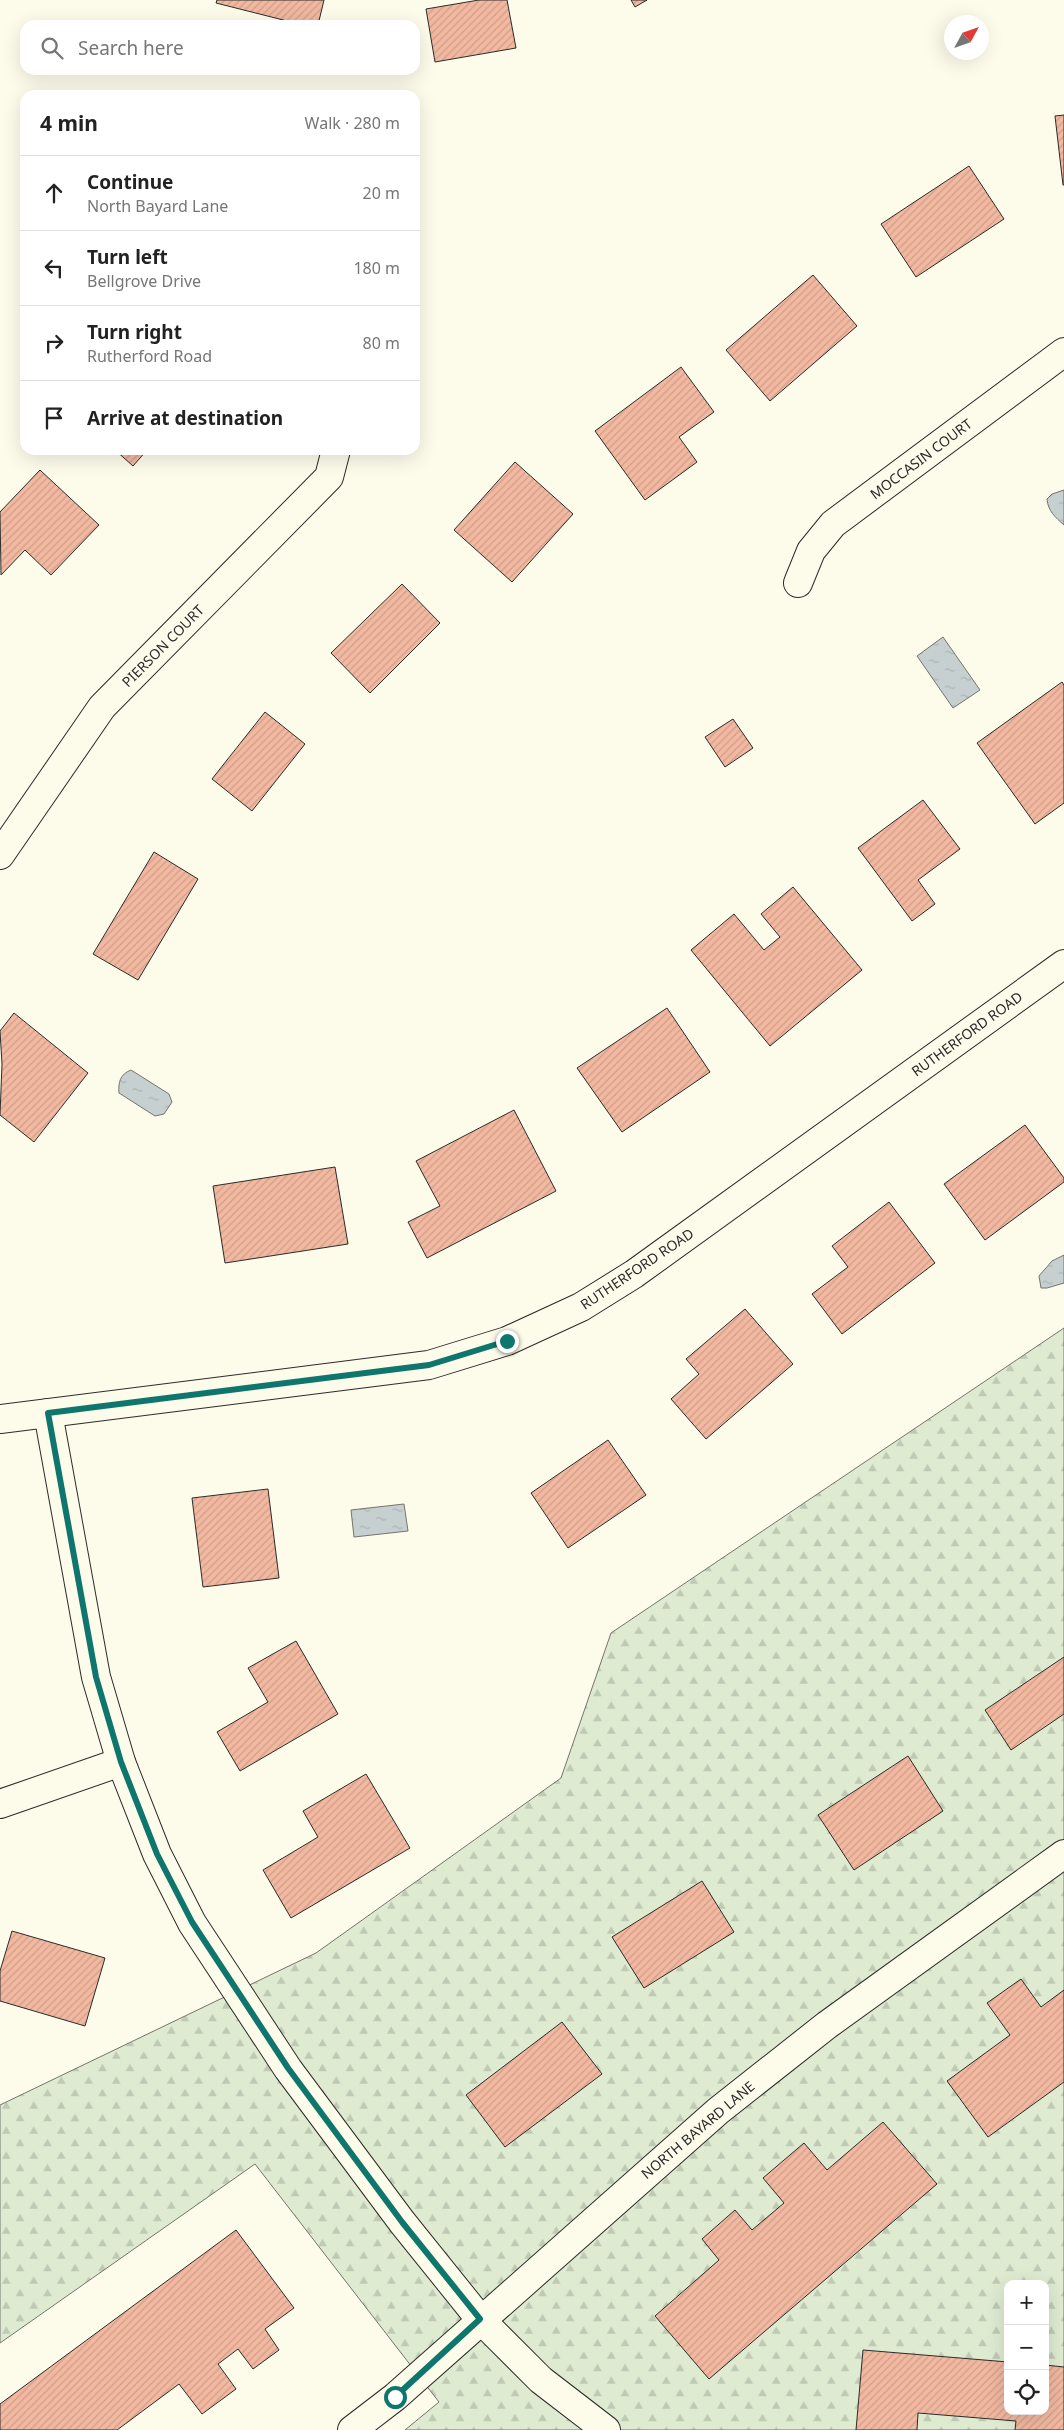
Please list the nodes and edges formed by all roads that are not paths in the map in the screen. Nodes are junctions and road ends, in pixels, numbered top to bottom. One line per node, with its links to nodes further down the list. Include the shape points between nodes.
1 (1064, 352): 3 (street, MOCCASIN COURT, via 833,524 811,551)
2 (335, 455): 4 (street, PIERSON COURT, via 329,477 102,707)
3 (798, 583)
4 (0, 855)
5 (1064, 964): 6 (street, RUTHERFORD ROAD, via 634,1274 581,1307 507,1341 429,1365)
6 (48, 1413): 7 (street, RUTHERFORD ROAD); 8 (street, via 96,1677)
7 (0, 1419)
8 (121, 1762): 9 (street); 11 (street, via 157,1854 192,1922 294,2076 402,2222)
9 (0, 1804)
10 (1064, 1854): 11 (street, NORTH BAYARD LANE, via 827,2025 718,2111)
11 (480, 2319): 12 (street, NORTH BAYARD LANE, via 395,2397); 13 (street, via 541,2380)
12 (352, 2430)
13 (606, 2430)

